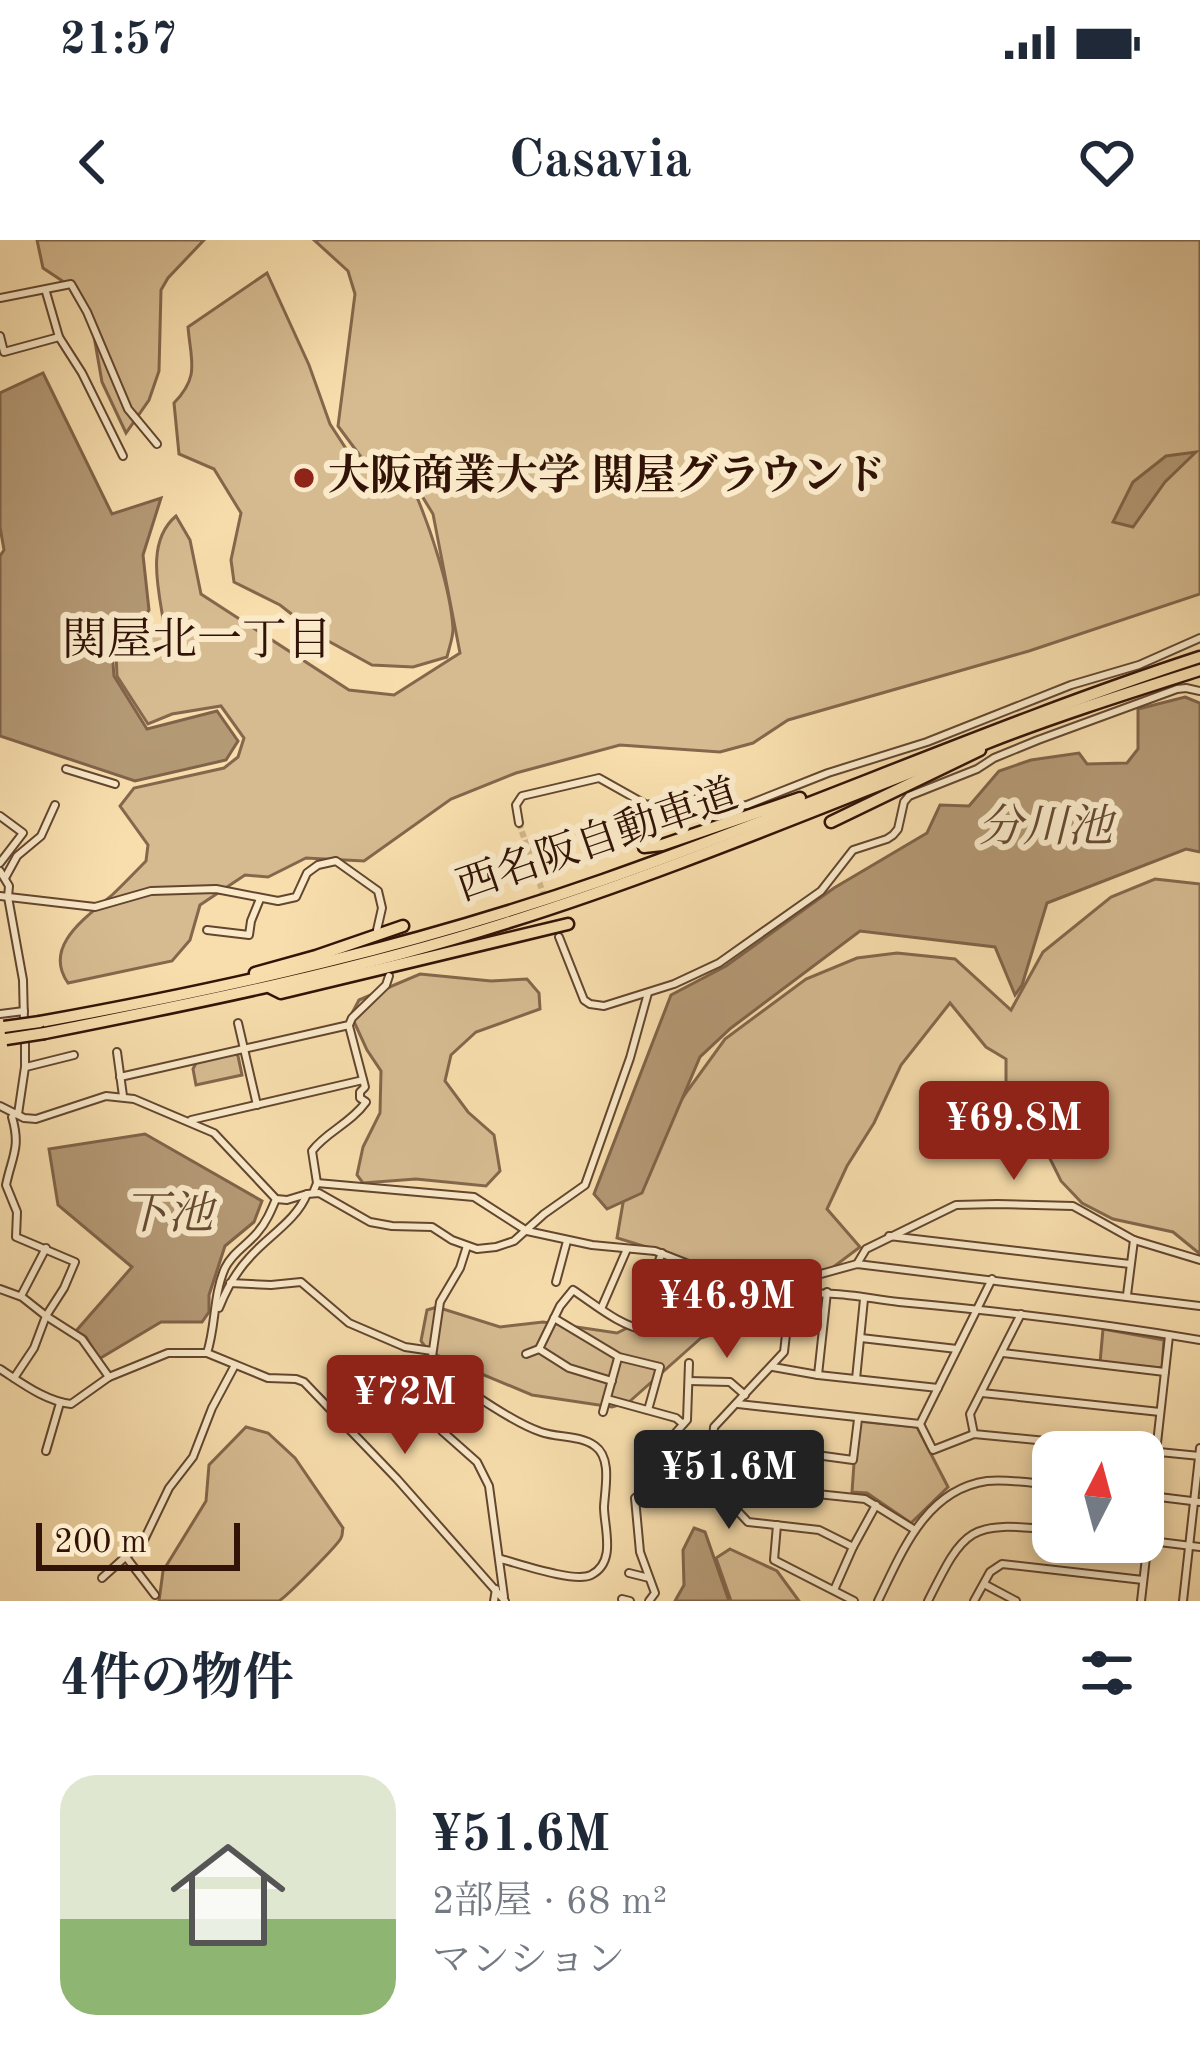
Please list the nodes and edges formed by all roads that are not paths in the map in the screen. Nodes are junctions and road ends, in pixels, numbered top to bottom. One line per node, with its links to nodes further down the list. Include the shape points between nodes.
1 (46, 290): 2 (street); 4 (street); 5 (street, via 71,284 128,409)
2 (0, 298)
3 (0, 336): 4 (street, via 4,352)
4 (59, 337): 6 (street)
5 (157, 444)
6 (123, 456)
7 (1200, 638): 18 (street, via 747,805 718,806 692,790 647,805 598,778 522,796)
8 (1200, 657): 12 (highway, 西名阪自動車道)
9 (1200, 670): 11 (highway, 西名阪自動車道)
10 (1200, 691): 31 (street, via 1177,689 1098,717 909,796 893,835 853,850 809,900 719,963)
11 (986, 743): 17 (highway, via 978,754); 29 (highway, 西名阪自動車道, via 541,912)
12 (899, 767): 19 (highway); 30 (highway, 西名阪自動車道, via 518,908)
13 (66, 769): 14 (street)
14 (115, 784)
15 (55, 805): 20 (street, via 41,836)
16 (0, 816): 20 (street, via 23,833)
17 (831, 822)
18 (519, 823)
19 (644, 848)
20 (2, 871): 21 (street)
21 (4, 896): 22 (street, via 95,907 151,892); 32 (street, via 23,980)
22 (261, 898): 25 (street, via 249,935); 26 (street, via 290,900 308,872 336,861 378,891)
23 (568, 924): 29 (highway, via 281,993)
24 (403, 926): 30 (highway)
25 (207, 930)
26 (377, 930)
27 (559, 937): 31 (street, via 590,1004)
28 (388, 976): 34 (street)
29 (271, 988): 35 (highway, 西名阪自動車道)
30 (197, 993): 35 (highway, 西名阪自動車道)
31 (648, 993): 51 (street, via 590,1176)
32 (20, 1011): 36 (street); 40 (street)
33 (238, 1023): 37 (street)
34 (349, 1025): 37 (street); 42 (street)
35 (42, 1027): 36 (highway, 西名阪自動車道, bridge)
36 (2, 1029)
37 (245, 1049): 41 (street); 44 (street)
38 (117, 1052): 41 (street)
39 (74, 1055): 40 (street)
40 (25, 1067): 46 (street)
41 (120, 1077): 43 (street)
42 (363, 1080): 44 (street); 48 (street, via 366,1102 312,1151)
43 (123, 1096): 46 (street, via 36,1119); 47 (street)
44 (257, 1105): 47 (street)
45 (0, 1106): 46 (street)
46 (16, 1114): 56 (street, via 17,1150 6,1185 16,1237)
47 (188, 1121): 50 (street, via 221,1139)
48 (317, 1183): 49 (street); 51 (street, via 474,1197)
49 (310, 1193): 50 (street); 55 (street, via 370,1222 432,1227); 64 (street)
50 (276, 1199): 75 (street, via 260,1231 226,1266)
51 (527, 1232): 53 (street); 55 (street, via 496,1247)
52 (889, 1236): 54 (street, via 956,1205 997,1204 1073,1206); 60 (street); 61 (street)
53 (567, 1240): 57 (street); 63 (street)
54 (1134, 1240): 59 (street); 61 (street)
55 (467, 1246): 82 (street, via 440,1302)
56 (46, 1248): 68 (street); 74 (street, via 75,1262)
57 (627, 1249): 58 (street); 71 (street)
58 (662, 1252): 60 (street, via 694,1267 787,1280); 71 (street, via 640,1308 654,1313 648,1331)
59 (1200, 1260)
60 (857, 1264): 62 (street)
61 (1130, 1264): 67 (street)
62 (992, 1279): 67 (street); 72 (street)
63 (556, 1282)
64 (230, 1283): 75 (street); 82 (street, via 301,1282 349,1323)
65 (0, 1289): 68 (street)
66 (827, 1292): 69 (street); 90 (street, via 790,1300 785,1348); 93 (street)
67 (1126, 1295): 70 (street)
68 (21, 1296): 74 (street)
69 (864, 1299): 72 (street); 78 (street)
70 (1200, 1306)
71 (602, 1309): 76 (street, via 573,1290)
72 (979, 1309): 73 (street); 81 (street)
73 (1021, 1315): 77 (street); 84 (street)
74 (46, 1316): 94 (street, via 82,1339); 95 (street)
75 (215, 1316): 83 (street)
76 (554, 1318): 80 (street); 86 (street)
77 (1169, 1335): 79 (street); 92 (street)
78 (861, 1338): 81 (street); 96 (street)
79 (1200, 1340)
80 (539, 1349): 85 (street); 97 (street)
81 (957, 1349): 99 (street)
82 (432, 1351): 88 (street)
83 (207, 1353): 89 (street); 94 (street, via 168,1353)
84 (1003, 1353): 92 (street); 100 (street)
85 (526, 1354)
86 (619, 1357): 97 (street); 105 (street, via 660,1367)
87 (689, 1363): 98 (street)
88 (430, 1364): 132 (street, via 428,1406 489,1486); 132 (street, via 522,1424 582,1440 605,1459 608,1538 594,1573 578,1577)
89 (235, 1365): 131 (street, via 193,1456); 139 (street, via 296,1379 316,1392)
90 (772, 1367): 93 (street); 101 (street)
91 (0, 1369): 95 (street)
92 (1165, 1372): 107 (street)
93 (818, 1375): 96 (street)
94 (109, 1377): 103 (street, via 71,1404)
95 (14, 1378): 103 (street)
96 (856, 1379): 99 (street)
97 (612, 1381): 102 (street)
98 (689, 1381): 101 (street, via 730,1382); 109 (street)
99 (938, 1388): 110 (street)
100 (982, 1393): 107 (street); 112 (street, via 970,1414)
101 (745, 1395): 104 (street)
102 (607, 1400): 105 (street); 106 (street)
103 (60, 1402): 116 (street)
104 (736, 1403): 108 (street); 114 (street, via 715,1426)
105 (649, 1410): 109 (street)
106 (603, 1412)
107 (1160, 1412): 111 (street)
108 (858, 1419): 110 (street); 114 (street, via 853,1460)
109 (683, 1424): 115 (street)
110 (920, 1424): 112 (street, via 933,1450)
111 (1158, 1431)
112 (974, 1434): 113 (street)
113 (1032, 1439)
114 (713, 1441): 119 (street)
115 (672, 1450): 119 (street); 136 (street, via 667,1471 635,1498)
116 (46, 1451)
117 (1164, 1452): 118 (street)
118 (1200, 1454): 123 (street)
119 (712, 1456): 120 (street)
120 (710, 1482): 124 (street); 125 (street, via 748,1522)
121 (1032, 1483): 127 (street, via 962,1489)
122 (1164, 1498): 123 (street)
123 (1198, 1502): 129 (street)
124 (876, 1505): 127 (street); 130 (street)
125 (776, 1525): 130 (street, via 819,1530); 140 (street, via 774,1560)
126 (1032, 1528): 142 (street, via 970,1534)
127 (915, 1530): 146 (street)
128 (1164, 1542): 129 (street)
129 (1195, 1546): 150 (street)
130 (853, 1547): 140 (street)
131 (126, 1557): 135 (street); 141 (street)
132 (501, 1559): 139 (street, via 505,1601)
133 (1144, 1563): 137 (street)
134 (629, 1573): 136 (street)
135 (102, 1578)
136 (649, 1578): 144 (street)
137 (1143, 1580): 138 (street, via 1002,1564); 149 (street)
138 (984, 1584): 147 (street); 148 (street)
139 (496, 1589): 143 (street)
140 (834, 1590): 145 (street)
141 (155, 1595)
142 (930, 1600)
143 (494, 1601)
144 (649, 1601)
145 (854, 1601)
146 (878, 1601)
147 (974, 1601)
148 (1016, 1601)
149 (1141, 1601)
150 (1183, 1601)

